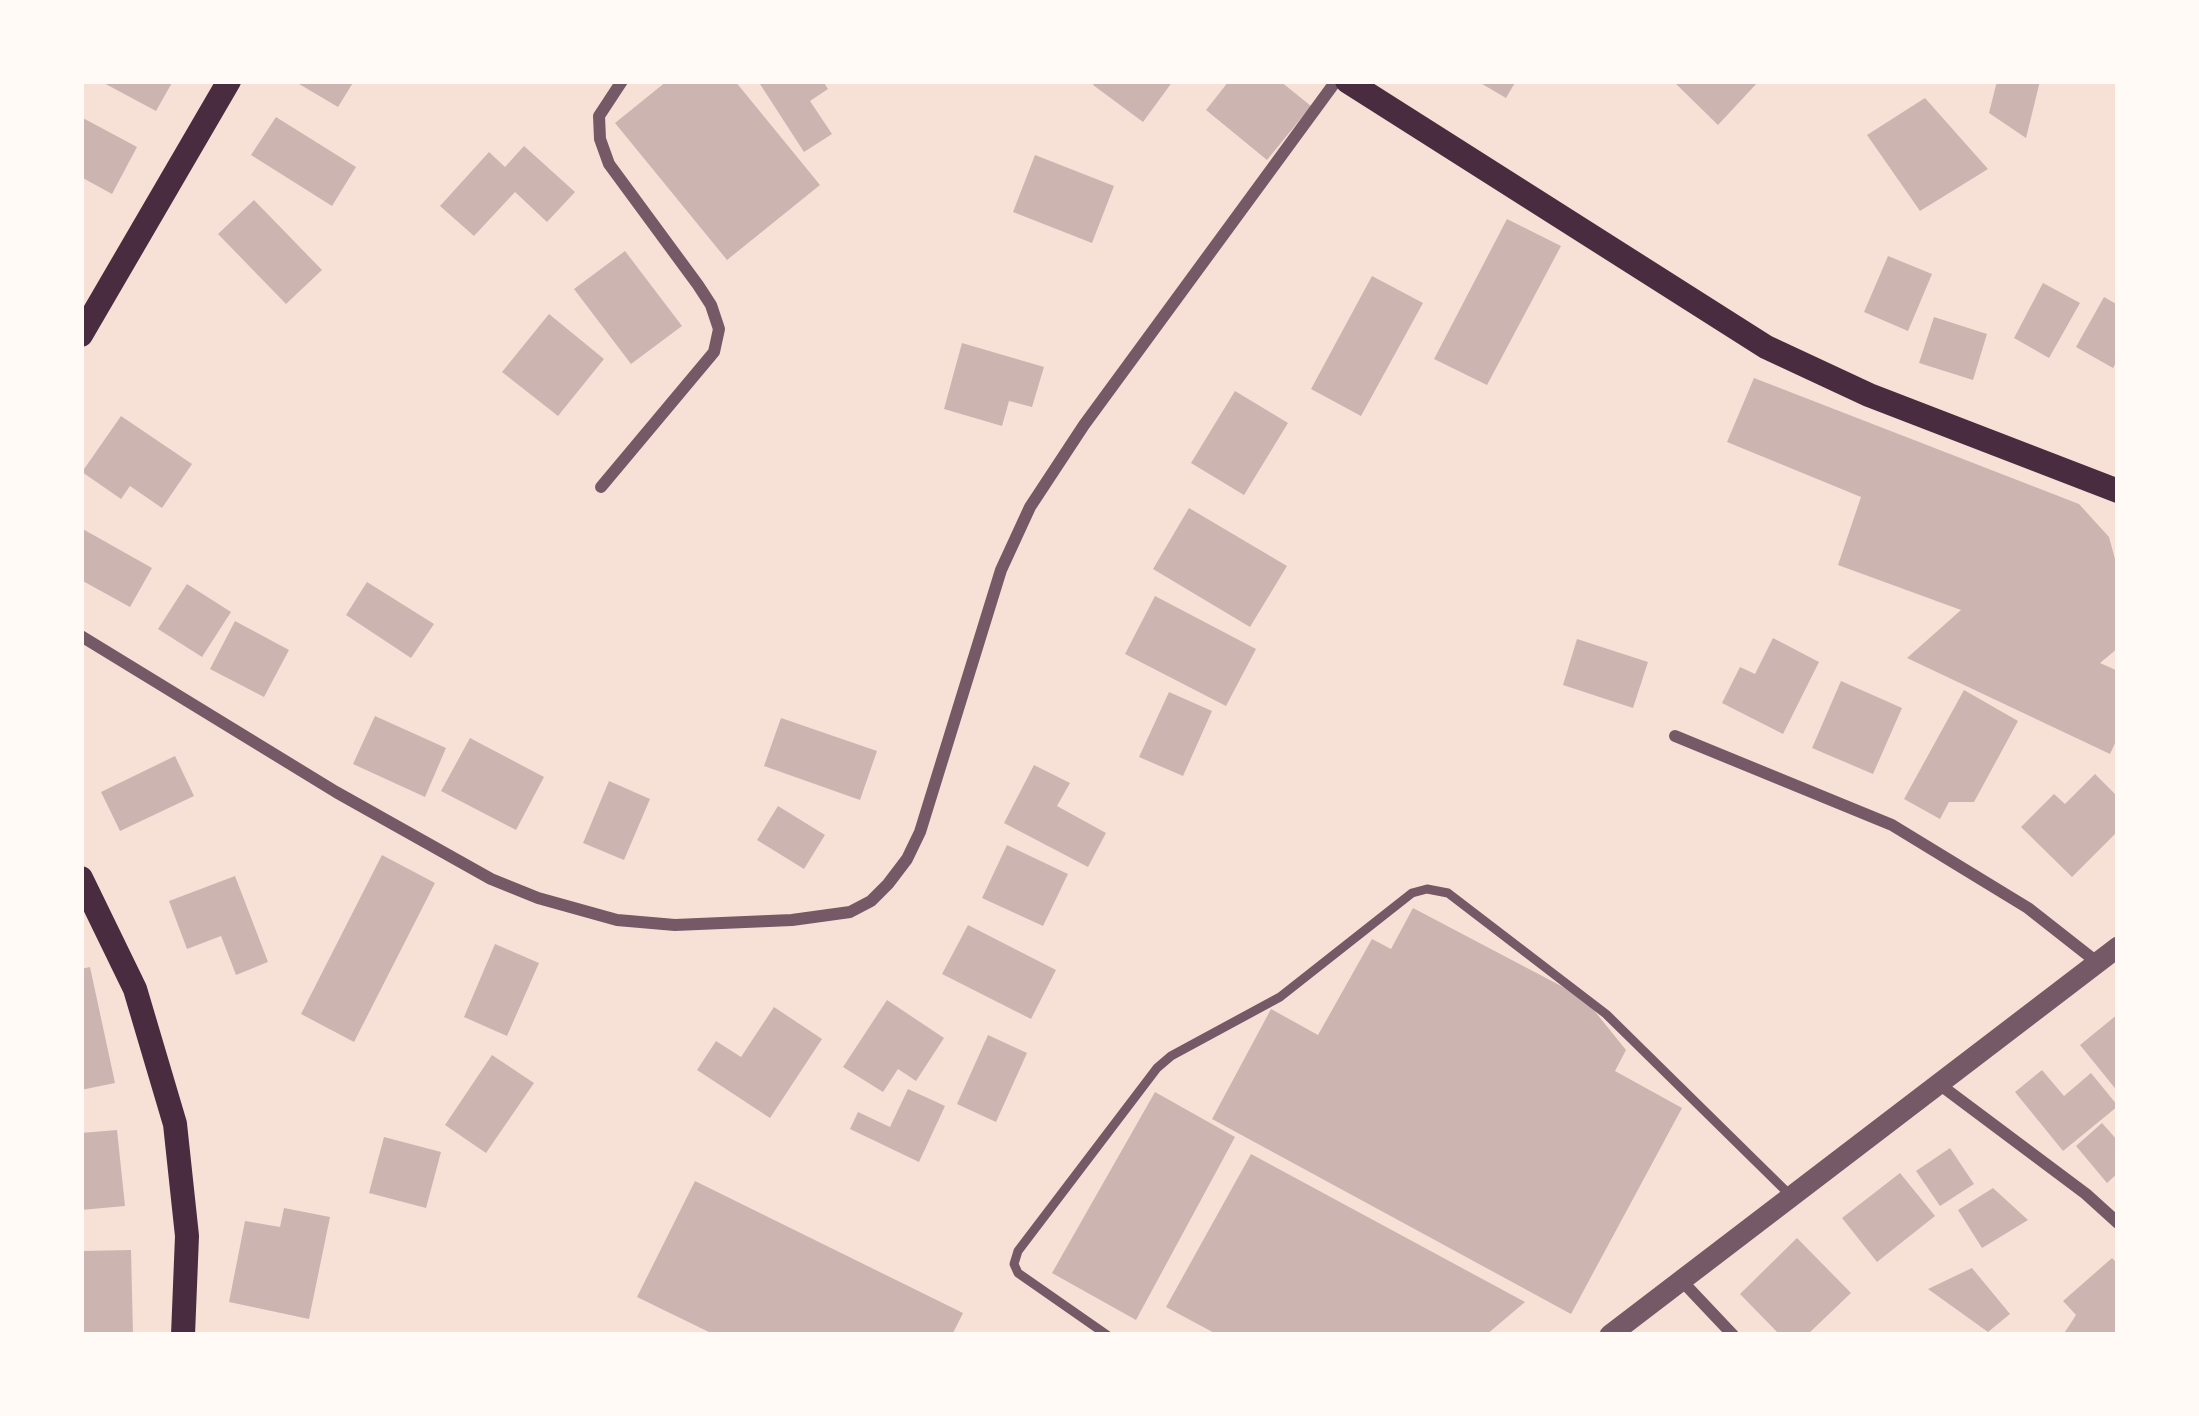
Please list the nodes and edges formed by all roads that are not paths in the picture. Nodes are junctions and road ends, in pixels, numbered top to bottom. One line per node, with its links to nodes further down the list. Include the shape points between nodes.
1 (229, 81): 5 (main road)
2 (622, 81): 6 (street, via 599,116 604,152 711,305 719,329 714,352)
3 (1336, 81): 8 (street, via 1030,507 1001,571 920,832 888,884 850,912 675,925 616,920 538,898 353,802)
4 (1347, 81): 7 (main road, via 1766,347)
5 (81, 334)
6 (601, 487)
7 (2118, 490)
8 (81, 636)
9 (1675, 736): 12 (street, via 1892,825 2028,908)
10 (81, 878): 17 (main road, via 135,989 175,1124 187,1236)
11 (2118, 947): 12 (street)
12 (2098, 963): 13 (street)
13 (1939, 1084): 14 (street); 15 (street)
14 (1791, 1196): 16 (street); 18 (lane, via 1606,1014 1448,893 1427,889 1280,997 1171,1055 1018,1251 1018,1273)
15 (2118, 1223)
16 (1682, 1280): 19 (street); 20 (street)
17 (183, 1335)
18 (1108, 1335)
19 (1610, 1335)
20 (1733, 1335)

